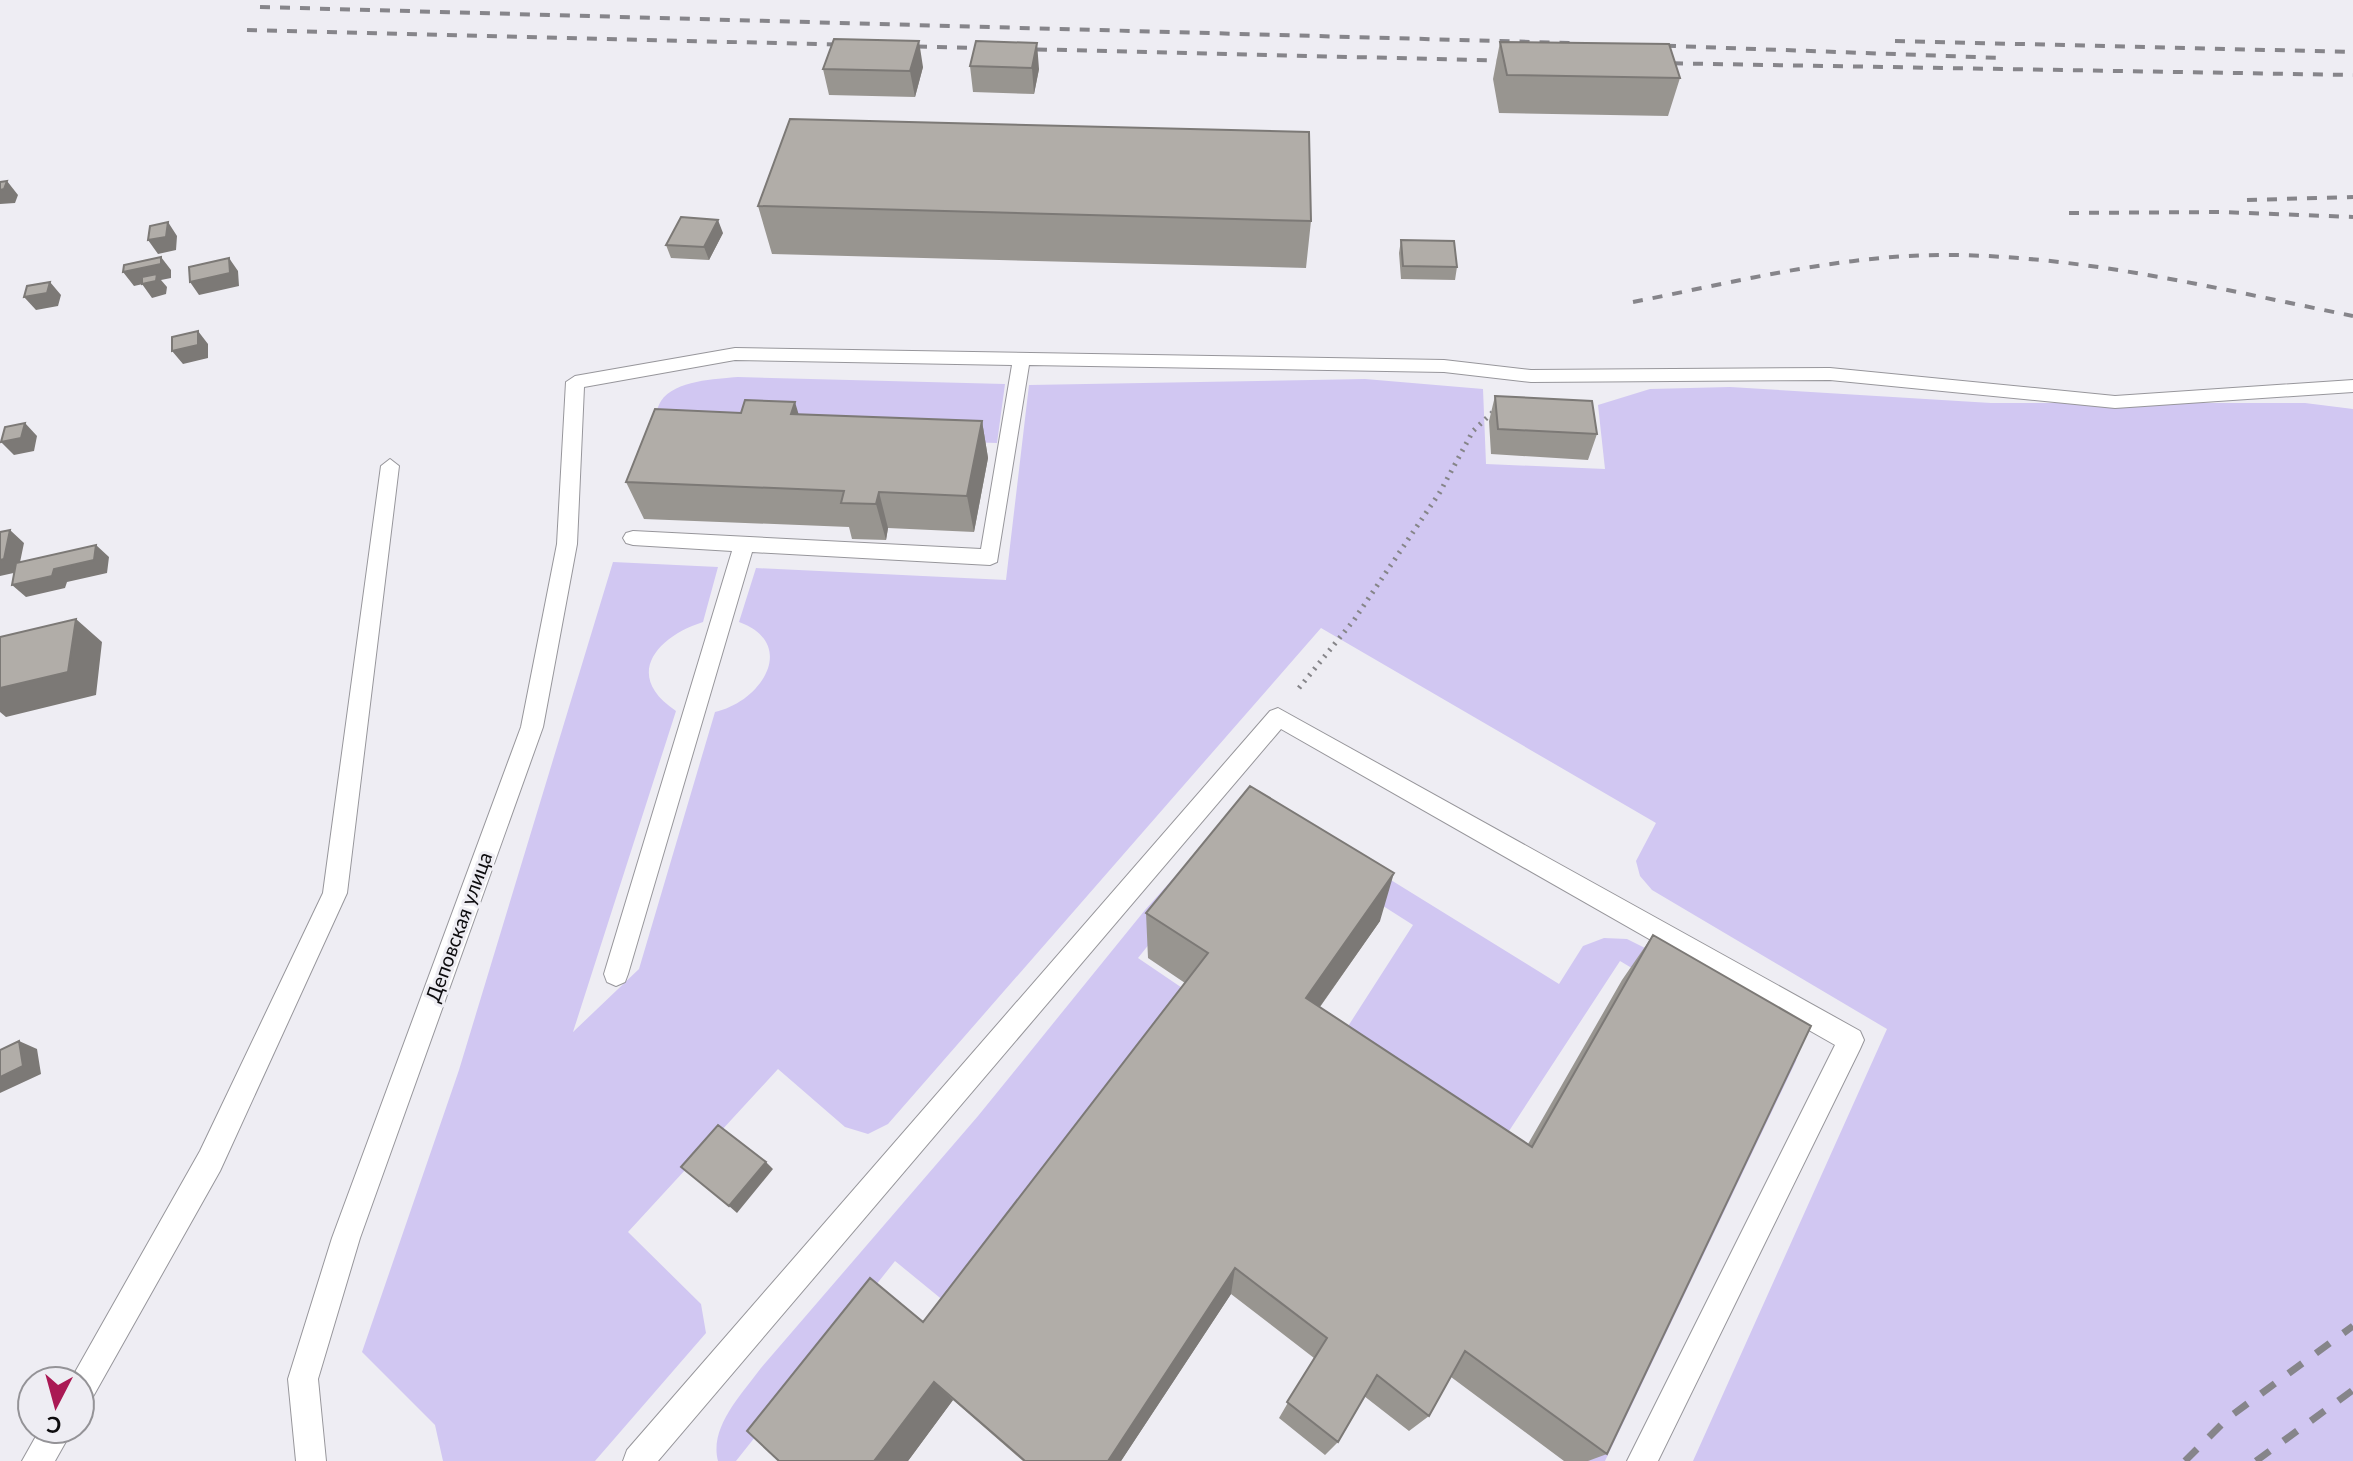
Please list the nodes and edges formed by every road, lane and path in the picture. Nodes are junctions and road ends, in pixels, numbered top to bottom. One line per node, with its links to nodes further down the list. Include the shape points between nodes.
1 (1021, 361): 2 (lane, via 1444,366); 6 (lane, via 990,557); 10 (lane, Деповская улица, via 735,354 575,382 567,544 532,727 346,1238 311,1351 303,1379)
2 (1531, 376): 3 (lane, via 1830,374 2115,402); 7 (path, via 1473,431 1440,492 1354,620)
3 (2353, 386)
4 (390, 466): 9 (lane, via 335,893 210,1161)
5 (633, 538): 6 (lane)
6 (744, 544): 8 (lane)
7 (1278, 717): 11 (lane); 12 (lane, via 1851,1040)
8 (616, 974)
9 (95, 1365)
10 (311, 1461)
11 (638, 1461)
12 (1642, 1461)

